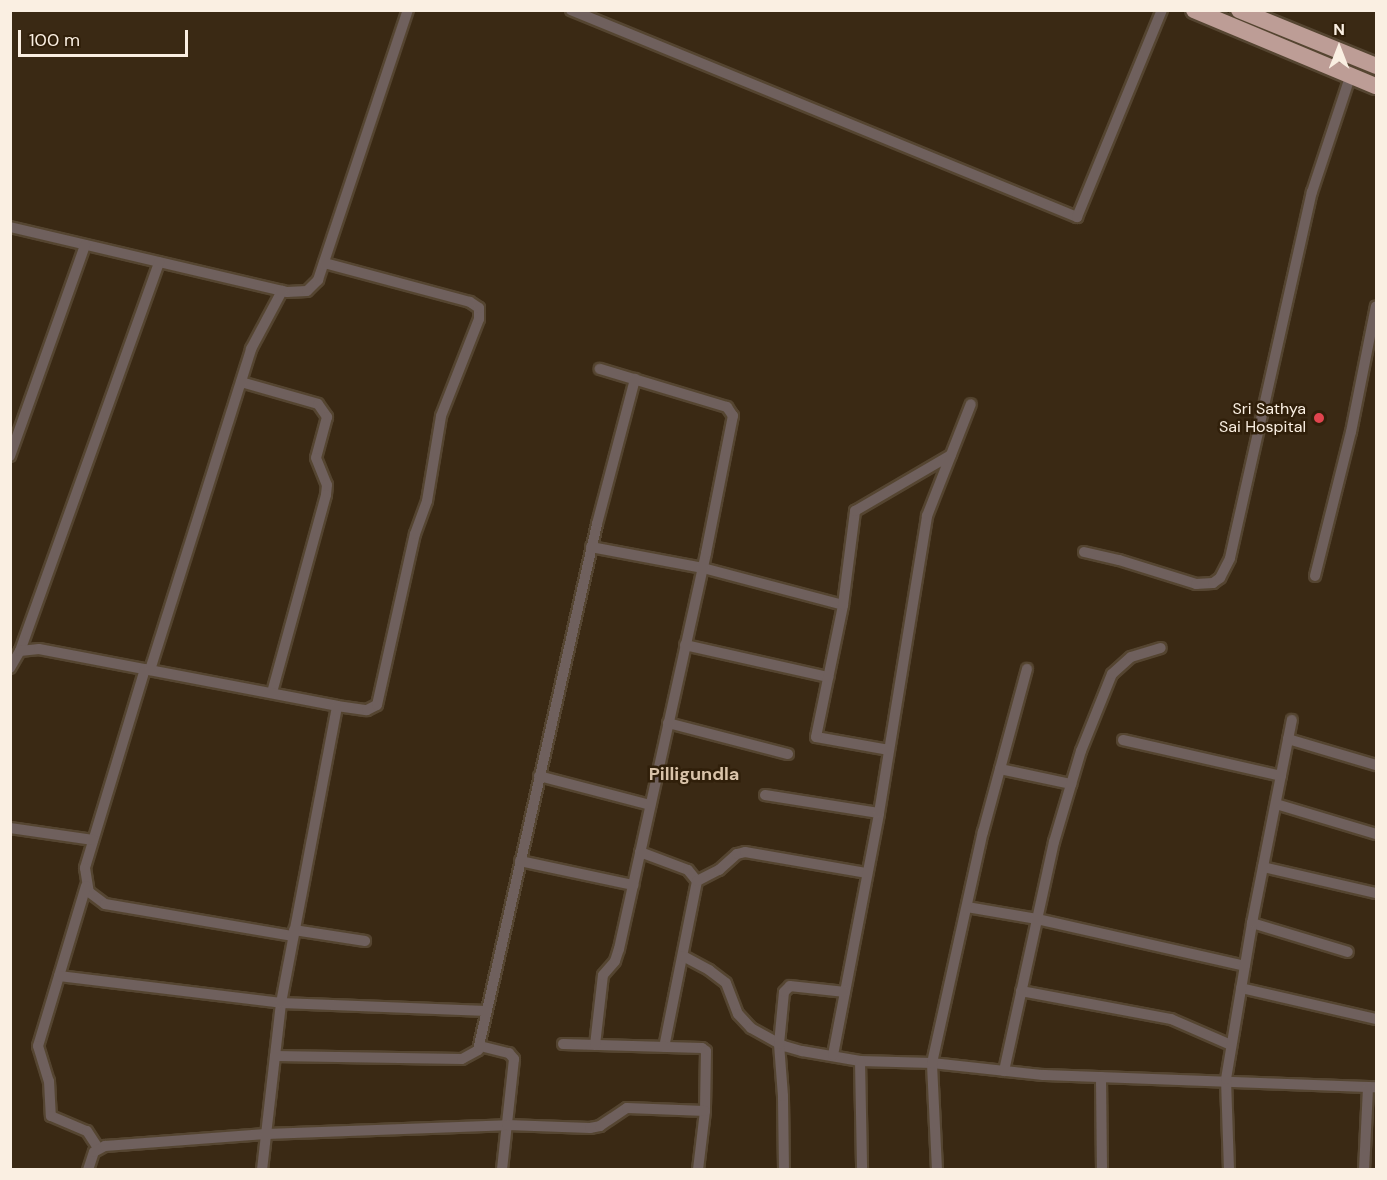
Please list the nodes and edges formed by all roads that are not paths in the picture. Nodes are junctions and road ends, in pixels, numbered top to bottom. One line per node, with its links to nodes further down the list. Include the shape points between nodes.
1 (408, 10): 13 (street)
2 (571, 10): 3 (street, via 1077,217)
3 (1162, 10)
4 (1194, 10): 8 (highway)
5 (1239, 10): 6 (highway)
6 (1267, 16): 7 (highway)
7 (1377, 66)
8 (1351, 74): 9 (highway); 23 (street, via 1312,192 1230,558 1220,578 1213,583 1196,584)
9 (1377, 86)
10 (10, 227): 11 (street)
11 (85, 245): 12 (street); 21 (street)
12 (159, 262): 14 (street); 29 (street)
13 (324, 262): 14 (street, via 318,280 306,291); 35 (street, via 470,302 479,308 479,319 441,416 427,501 415,534 380,701 367,710)
14 (282, 291): 18 (street, via 254,341)
15 (1377, 306): 25 (street)
16 (600, 369): 17 (street)
17 (635, 379): 22 (street); 24 (street, via 733,412)
18 (240, 382): 32 (street); 34 (street, via 318,404 327,417 316,458 326,481 326,495)
19 (971, 404): 20 (street)
20 (951, 455): 26 (street, via 855,511); 40 (street, via 927,516)
21 (10, 456)
22 (591, 547): 24 (street); 44 (street)
23 (1084, 552)
24 (703, 568): 26 (street); 27 (street)
25 (1315, 576)
26 (843, 605): 33 (street)
27 (685, 645): 33 (street); 37 (street)
28 (1161, 648): 46 (street, via 1131,657 1112,674)
29 (20, 651): 30 (street); 32 (street, via 39,649)
30 (10, 668)
31 (1027, 669): 43 (street)
32 (148, 670): 34 (street); 53 (street)
33 (828, 677): 40 (street, via 816,737)
34 (272, 693): 35 (street)
35 (337, 706): 65 (street)
36 (1292, 720): 38 (street)
37 (668, 723): 41 (street); 49 (street)
38 (1288, 739): 42 (street); 45 (street)
39 (1123, 740): 45 (street)
40 (889, 750): 50 (street)
41 (788, 754)
42 (1377, 765)
43 (1000, 769): 46 (street); 62 (street)
44 (539, 776): 49 (street); 55 (street)
45 (1281, 776): 48 (street)
46 (1071, 784): 63 (street)
47 (765, 795): 50 (street)
48 (1276, 804): 52 (street); 56 (street)
49 (650, 805): 54 (street)
50 (879, 813): 57 (street)
51 (10, 828): 53 (street)
52 (1377, 834)
53 (93, 840): 60 (street, via 85,868)
54 (640, 852): 58 (street, via 688,870); 59 (street)
55 (520, 861): 59 (street); 75 (street)
56 (1263, 867): 61 (street); 64 (street)
57 (867, 873): 58 (street, via 745,852); 72 (street)
58 (697, 880): 68 (street)
59 (633, 885): 79 (street, via 617,957 603,975)
60 (86, 886): 65 (street, via 105,904); 70 (street)
61 (1377, 893)
62 (967, 907): 63 (street); 86 (street)
63 (1037, 919): 69 (street); 73 (street)
64 (1252, 923): 67 (street); 69 (street)
65 (294, 933): 66 (street); 74 (street)
66 (365, 941)
67 (1348, 952)
68 (683, 956): 78 (street, via 720,978 743,1022); 82 (street)
69 (1245, 966): 71 (street)
70 (58, 976): 74 (street); 94 (street, via 38,1046 49,1081 50,1111 56,1120 87,1131)
71 (1241, 988): 76 (street); 80 (street)
72 (845, 992): 78 (street, via 787,987 780,1014); 83 (street)
73 (1021, 992): 80 (street, via 1171,1019); 87 (street)
74 (281, 1003): 75 (street); 84 (street)
75 (488, 1011): 81 (street)
76 (1377, 1019)
77 (563, 1044): 79 (street)
78 (779, 1044): 83 (street); 99 (street)
79 (595, 1045): 82 (street)
80 (1232, 1045): 89 (street)
81 (480, 1046): 84 (street, via 462,1059); 92 (street, via 509,1053 514,1059)
82 (664, 1047): 91 (street, via 706,1051)
83 (833, 1055): 85 (street)
84 (275, 1056): 93 (street)
85 (860, 1061): 86 (street); 100 (street)
86 (932, 1063): 87 (street); 101 (street)
87 (1004, 1071): 88 (street)
88 (1101, 1077): 89 (street); 102 (street)
89 (1226, 1083): 90 (street); 103 (street)
90 (1372, 1087): 104 (street)
91 (705, 1111): 92 (street, via 627,1108 596,1127); 98 (street)
92 (507, 1125): 93 (street); 97 (street)
93 (266, 1134): 94 (street); 96 (street)
94 (98, 1148): 95 (street)
95 (88, 1170)
96 (262, 1170)
97 (502, 1170)
98 (698, 1170)
99 (784, 1170)
100 (862, 1170)
101 (937, 1170)
102 (1102, 1170)
103 (1229, 1170)
104 (1364, 1170)

